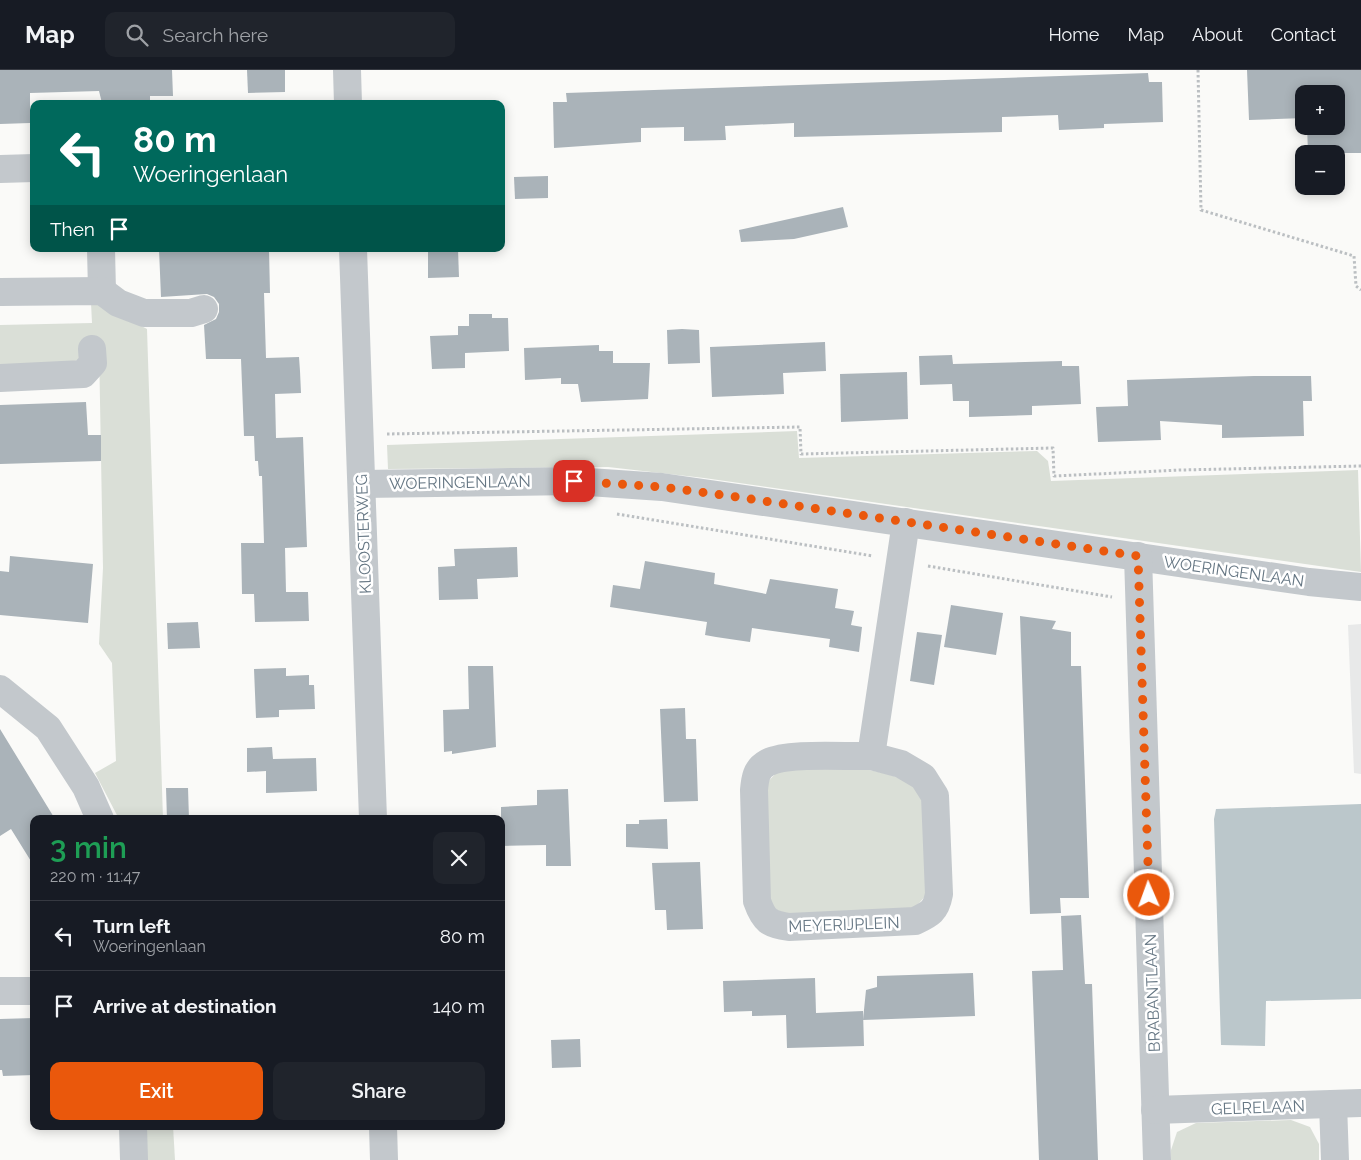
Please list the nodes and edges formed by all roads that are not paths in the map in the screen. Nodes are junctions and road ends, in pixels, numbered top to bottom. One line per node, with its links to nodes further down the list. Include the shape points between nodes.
1 (347, 70): 2 (street)
2 (348, 100)
3 (30, 168): 4 (street)
4 (0, 169)
5 (102, 252): 7 (street)
6 (353, 252): 12 (street, KLOOSTERWEG)
7 (102, 291): 8 (street); 9 (street, via 118,303 144,313)
8 (0, 292)
9 (204, 310)
10 (92, 350): 11 (street, via 93,363 83,374)
11 (0, 378)
12 (362, 484): 13 (street, WOERINGENLAAN, via 574,481 662,487); 19 (street, KLOOSTERWEG)
13 (906, 522): 14 (street, WOERINGENLAAN); 17 (street)
14 (1138, 556): 15 (street, WOERINGENLAAN); 24 (street, BRABANTLAAN)
15 (1361, 587)
16 (0, 689): 18 (street, via 48,728 86,787)
17 (870, 756): 17 (street, MEYERIJPLEIN, via 901,764 923,777 935,796 939,894 936,907 931,914 915,921 773,925 762,915 757,901 756,773 766,763 788,758)
18 (98, 815)
19 (372, 815)
20 (0, 991): 21 (street)
21 (30, 991)
22 (1361, 1103): 23 (street, GELRELAAN)
23 (1333, 1104): 24 (street, GELRELAAN); 30 (street)
24 (1155, 1110): 29 (street, BRABANTLAAN)
25 (133, 1130): 27 (street)
26 (383, 1130): 28 (street)
27 (134, 1160)
28 (384, 1160)
29 (1157, 1160)
30 (1335, 1160)

